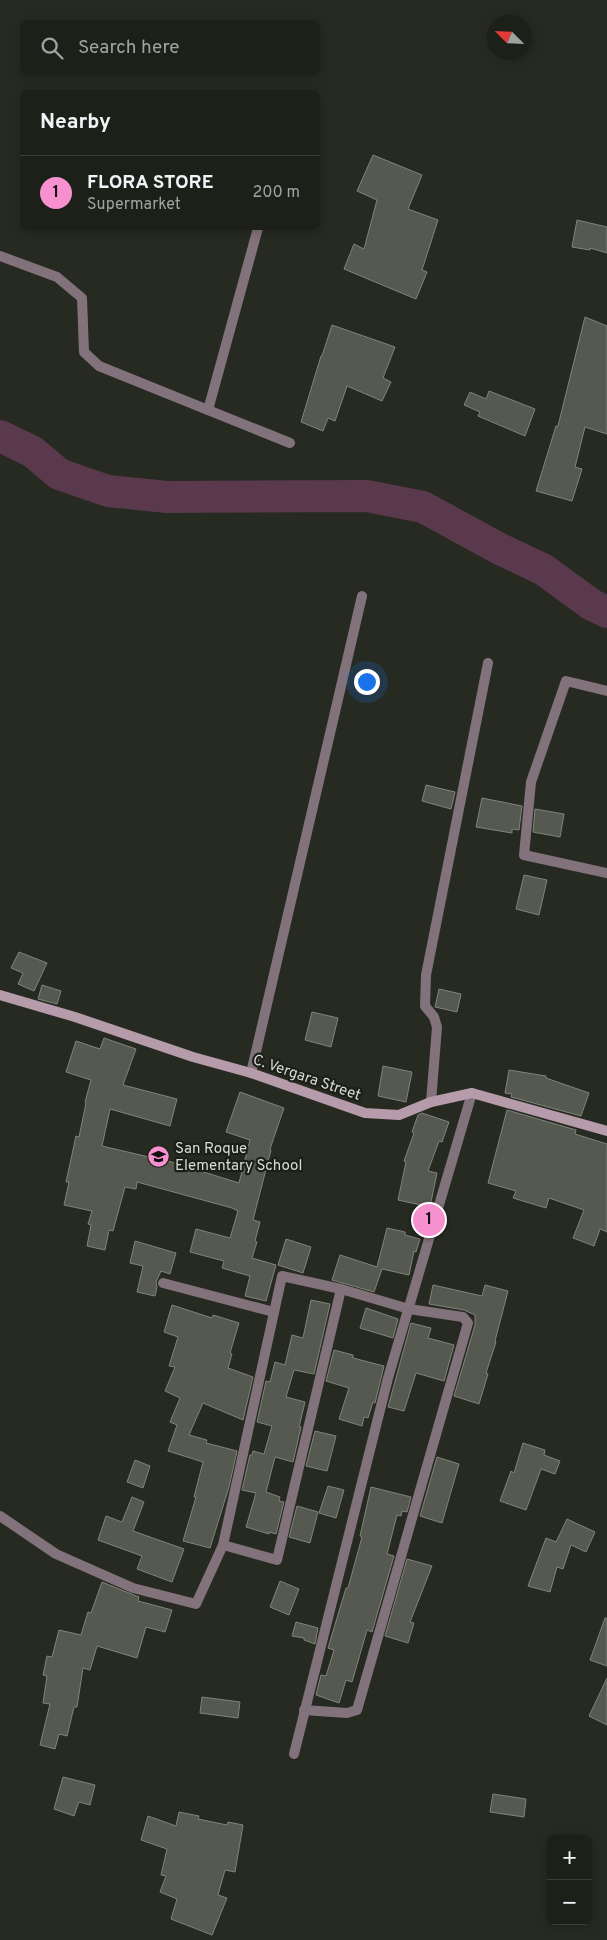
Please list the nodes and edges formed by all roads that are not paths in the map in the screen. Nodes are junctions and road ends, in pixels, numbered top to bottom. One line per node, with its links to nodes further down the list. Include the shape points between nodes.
1 (257, 230): 3 (street)
2 (0, 256): 3 (street, via 57,277 82,298 84,352 99,366)
3 (208, 410): 4 (street)
4 (290, 443)
5 (362, 596): 10 (street)
6 (488, 663): 12 (street, via 426,975 425,1006 437,1026)
7 (607, 691): 8 (street, via 566,681 531,782 524,855)
8 (607, 873)
9 (0, 995): 10 (street, C. Vergara Street)
10 (251, 1073): 12 (street, C. Vergara Street, via 365,1112 398,1114)
11 (472, 1093): 12 (street, C. Vergara Street); 13 (street, C. Vergara Street); 16 (street)
12 (431, 1102)
13 (607, 1131)
14 (163, 1283): 17 (street)
15 (341, 1289): 16 (street); 17 (street, via 282,1276); 19 (street, via 277,1560)
16 (409, 1309): 20 (street, via 388,1378); 20 (street, via 462,1317 468,1323 356,1710 346,1713)
17 (274, 1312): 19 (street)
18 (0, 1516): 19 (street, via 56,1554 133,1588 196,1604)
19 (223, 1544)
20 (304, 1710): 21 (street)
21 (294, 1754)

